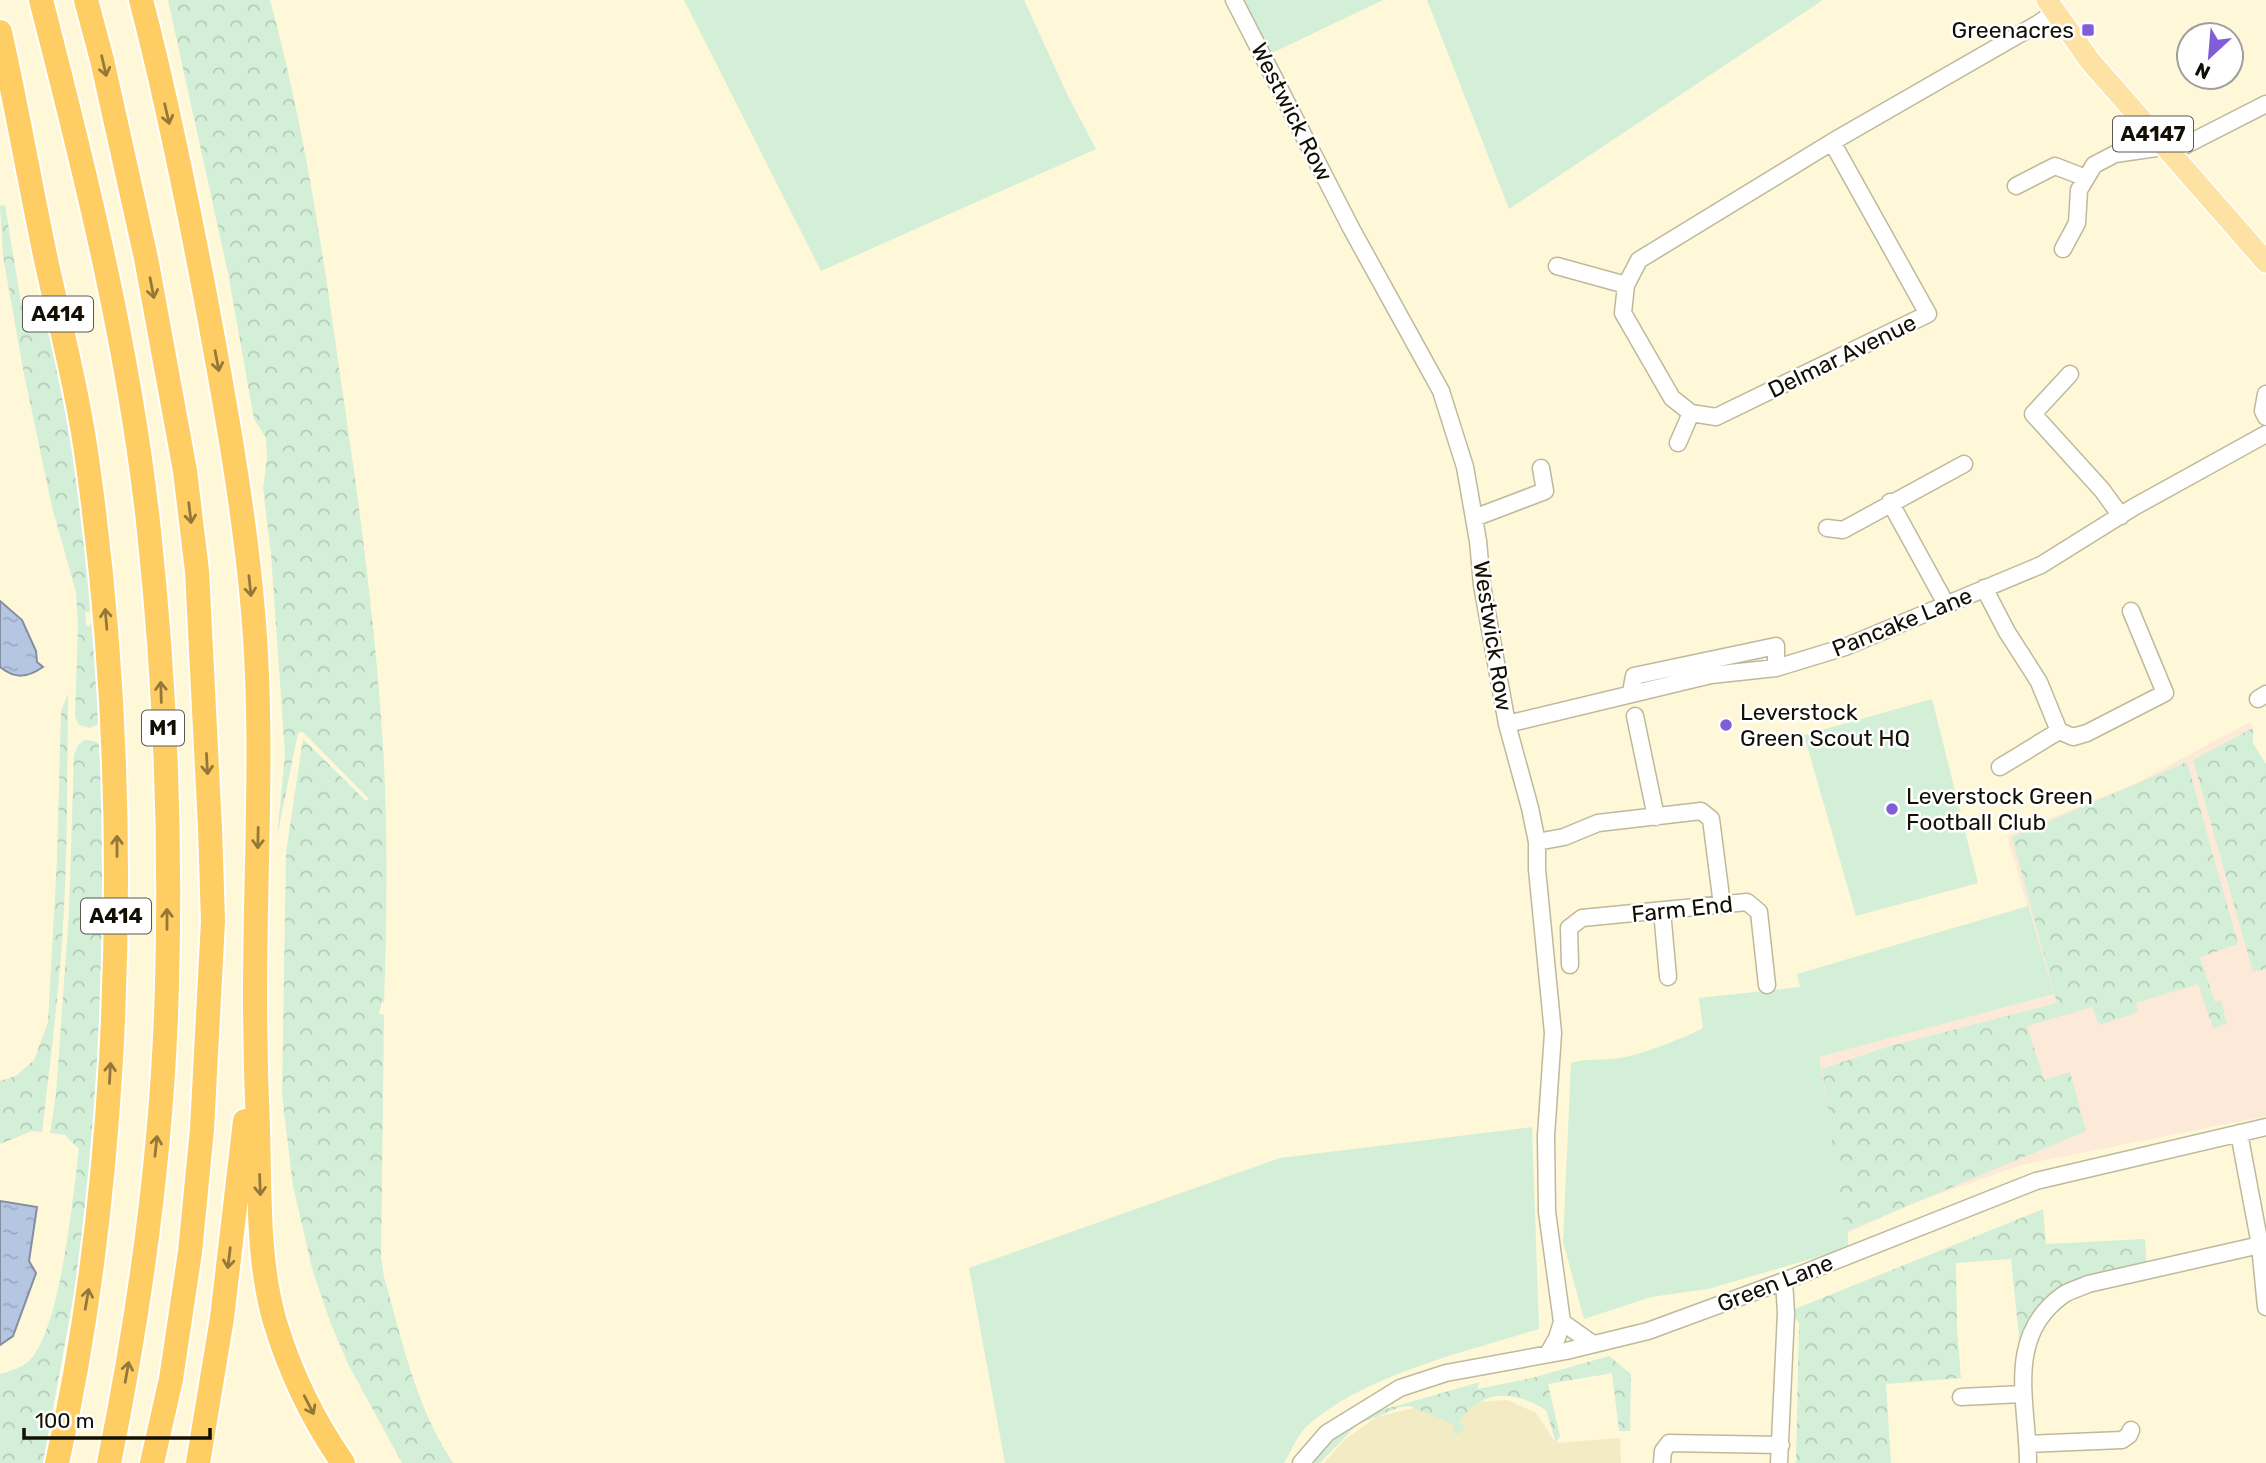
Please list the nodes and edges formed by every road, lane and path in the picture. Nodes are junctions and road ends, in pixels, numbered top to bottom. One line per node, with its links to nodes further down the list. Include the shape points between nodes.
1 (41, 0): 59 (highway, M1, one-way to 1, via 146,1237 163,1050 167,833 160,654 131,403 92,206)
2 (86, 0): 60 (highway, M1, one-way to 60, via 146,258 183,459 197,571 210,814 213,921 202,1129 171,1380)
3 (141, 0): 44 (highway, one-way to 44, via 190,217 244,530 258,726)
4 (1234, 0): 28 (street, Westwick Row, via 1350,228 1441,391 1465,467)
5 (2052, 6): 9 (street, via 2039,23); 10 (main road, A4147, via 2090,61)
6 (0, 32): 14 (highway)
7 (0, 97): 14 (highway, A414)
8 (2266, 104): 10 (street)
9 (1832, 142): 17 (street, via 1639,260); 20 (street, Delmar Avenue, via 1928,314 1716,417)
10 (2166, 150): 11 (street, via 2115,154 2094,165); 15 (main road, A4147)
11 (2086, 178): 12 (street, via 2055,166); 13 (street, via 2079,190 2077,223)
12 (2016, 186)
13 (2063, 249)
14 (47, 262): 58 (highway, A414, one-way to 14, via 92,1268 107,1121 118,843 102,575 88,462)
15 (2266, 262)
16 (1557, 266): 17 (street)
17 (1626, 285): 20 (street, via 1623,313 1672,398)
18 (2070, 374): 27 (street, via 2033,414)
19 (2266, 394): 21 (street)
20 (1690, 413): 23 (street)
21 (2266, 417)
22 (2266, 434): 27 (street, Pancake Lane)
23 (1678, 443)
24 (1964, 464): 26 (street)
25 (1541, 468): 28 (street, via 1545,491)
26 (1890, 502): 29 (street, via 1843,530); 31 (street)
27 (2121, 516): 30 (street, Pancake Lane, via 2041,565)
28 (1474, 519): 34 (street, Westwick Row)
29 (1827, 528)
30 (1984, 588): 31 (street, Pancake Lane); 35 (street, via 2039,682)
31 (1945, 604): 34 (street, Pancake Lane, via 1845,647 1776,668 1776,646 1710,668 1634,676 1631,692)
32 (2131, 611): 35 (street, via 2165,694 2087,733 2073,737)
33 (1635, 716): 37 (street)
34 (1507, 724): 38 (street, Westwick Row)
35 (2059, 731): 36 (street)
36 (2000, 767)
37 (1656, 817): 38 (street, via 1598,823); 39 (street, via 1701,811 1711,819)
38 (1537, 842): 50 (street, Westwick Row, via 1553,1033 1546,1212)
39 (1722, 905): 40 (street, Farm End); 43 (street, Farm End, via 1747,902 1759,912)
40 (1662, 911): 41 (street, Farm End, via 1582,918 1569,928); 42 (street)
41 (1570, 965)
42 (1668, 977)
43 (1767, 985)
44 (255, 995): 61 (highway, one-way to 61, via 225,1292); 62 (highway, one-way to 62, via 261,1228 268,1287 291,1367)
45 (2266, 1127): 46 (street, Green Lane)
46 (2239, 1133): 47 (street); 48 (street, Green Lane, via 2036,1181)
47 (2260, 1244): 49 (street); 53 (street, via 2088,1284 2064,1295 2031,1334 2022,1366)
48 (1784, 1281): 51 (street, Green Lane, via 1648,1331); 57 (street)
49 (2266, 1307)
50 (1562, 1322): 51 (street); 52 (street)
51 (1593, 1344): 52 (street, Green Lane)
52 (1548, 1354): 63 (street, Green Lane, via 1446,1373 1400,1388 1327,1433)
53 (2022, 1394): 54 (street); 56 (street)
54 (1961, 1397)
55 (2131, 1430): 56 (street, via 2122,1440)
56 (2028, 1444): 66 (street)
57 (1781, 1445): 64 (street, via 1669,1443); 65 (street)
58 (57, 1463)
59 (109, 1463)
60 (152, 1463)
61 (198, 1463)
62 (343, 1463)
63 (1301, 1463)
64 (1662, 1463)
65 (1779, 1463)
66 (2028, 1463)

